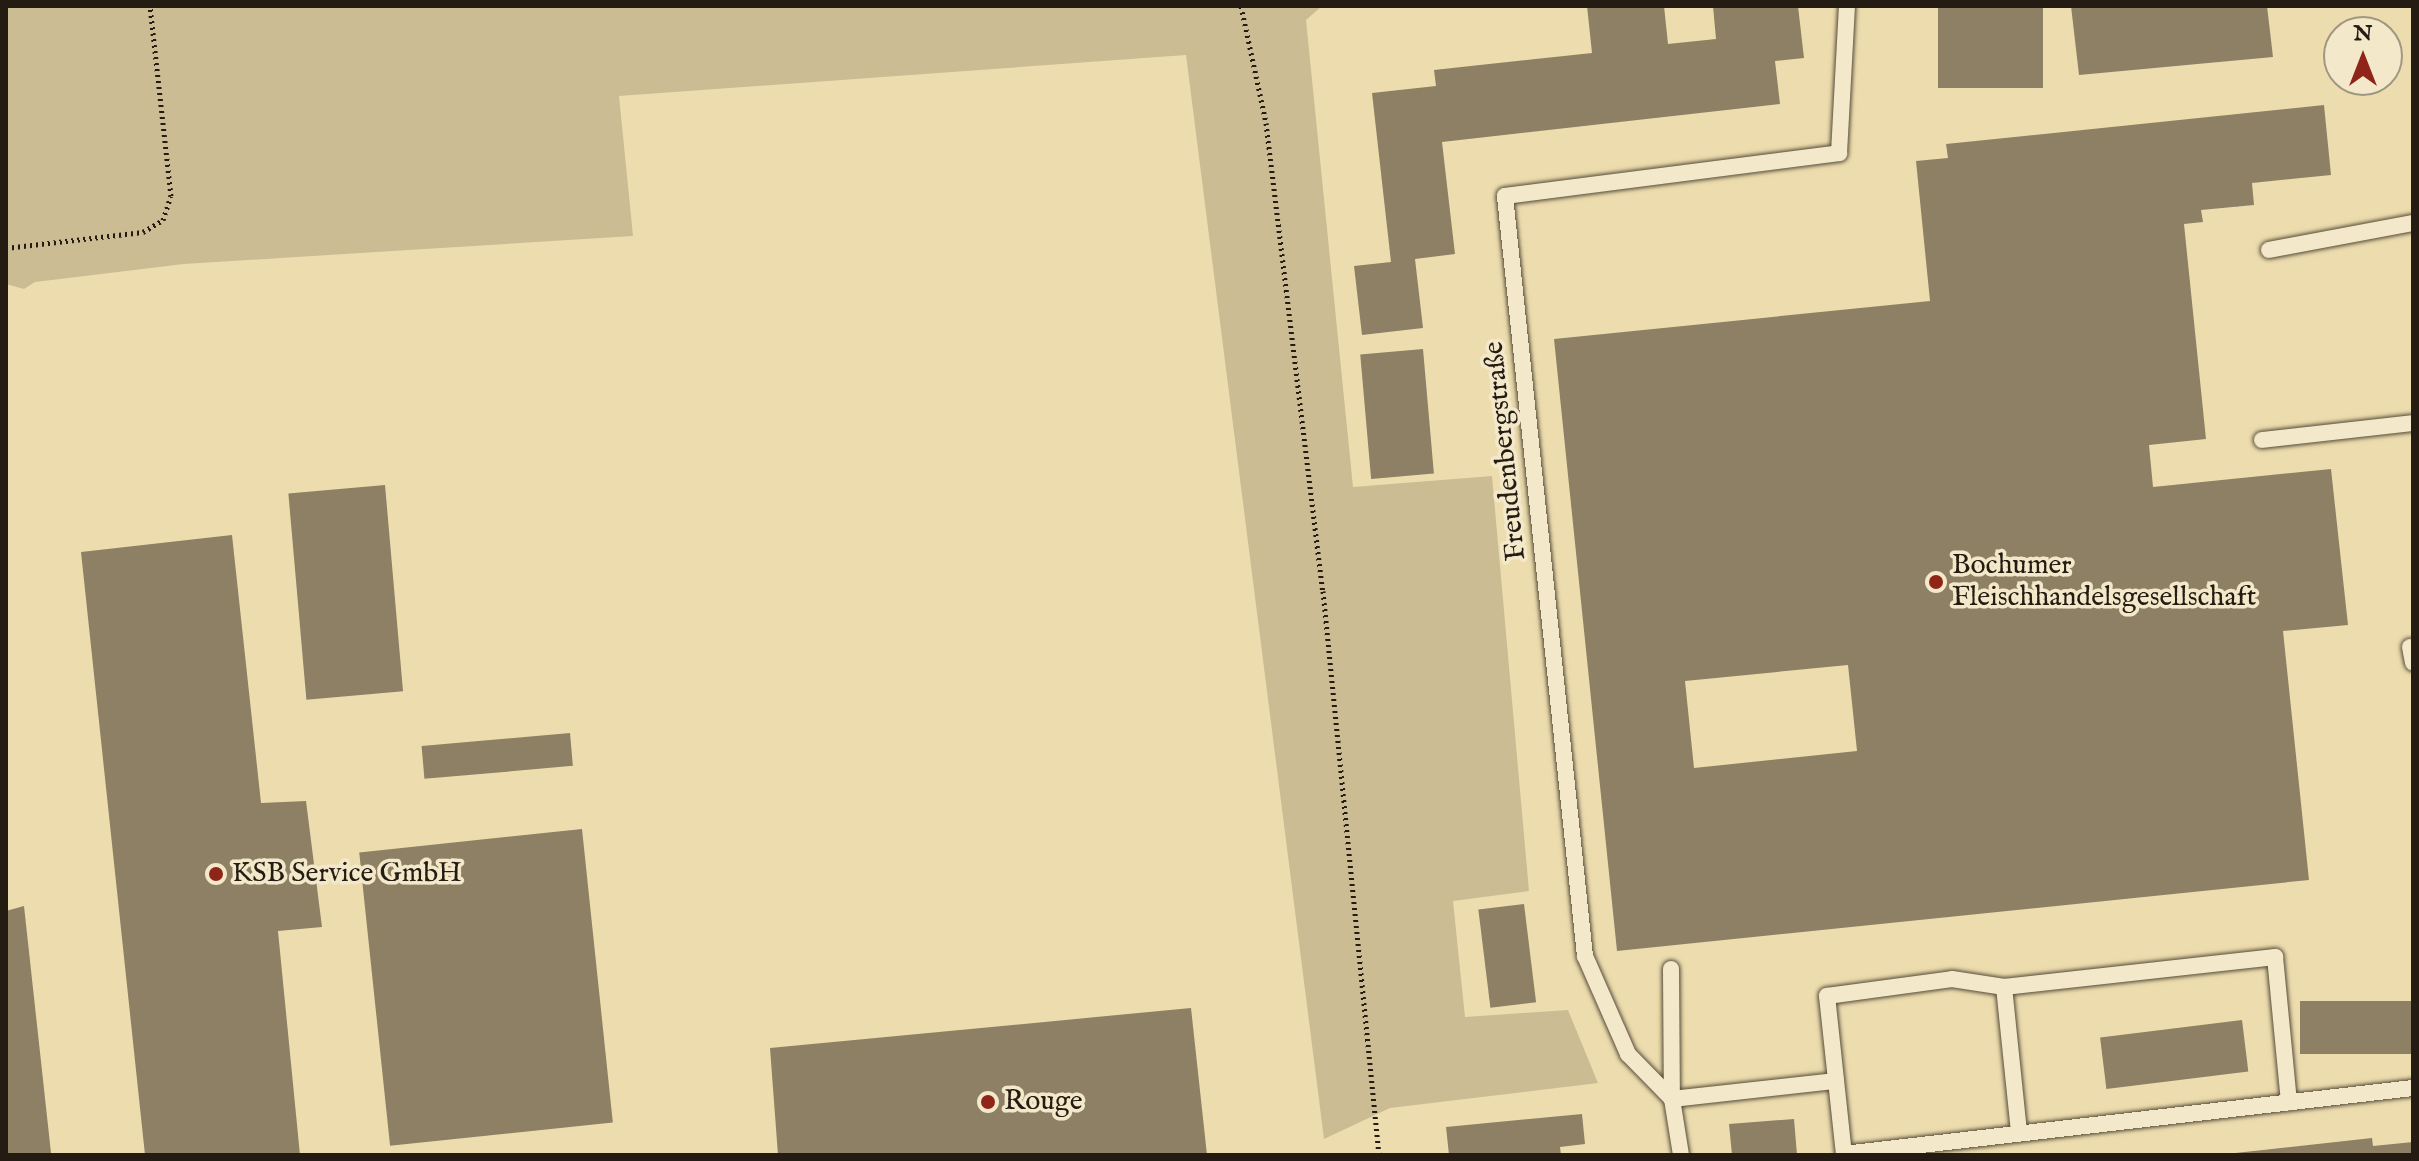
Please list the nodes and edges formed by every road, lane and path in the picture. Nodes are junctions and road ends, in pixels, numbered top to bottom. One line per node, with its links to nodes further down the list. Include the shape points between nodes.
1 (150, 6): 5 (path, via 171,196 163,220 143,232)
2 (1241, 6): 17 (path, via 1266,123 1318,544)
3 (1847, 6): 13 (lane, Freudenbergstraße, via 1839,153 1505,196 1585,956 1628,1054)
4 (2413, 223): 6 (lane)
5 (6, 248)
6 (2269, 250)
7 (2413, 423): 8 (lane)
8 (2262, 440)
9 (1671, 969): 13 (lane)
10 (2004, 987): 11 (lane, via 1952,979 1827,996); 14 (lane, via 2275,957); 15 (lane)
11 (1836, 1081): 13 (lane); 16 (lane)
12 (2413, 1088): 14 (lane)
13 (1672, 1099): 18 (lane)
14 (2289, 1102): 15 (lane)
15 (2019, 1133): 16 (lane)
16 (1844, 1154)
17 (1379, 1155)
18 (1681, 1155)

